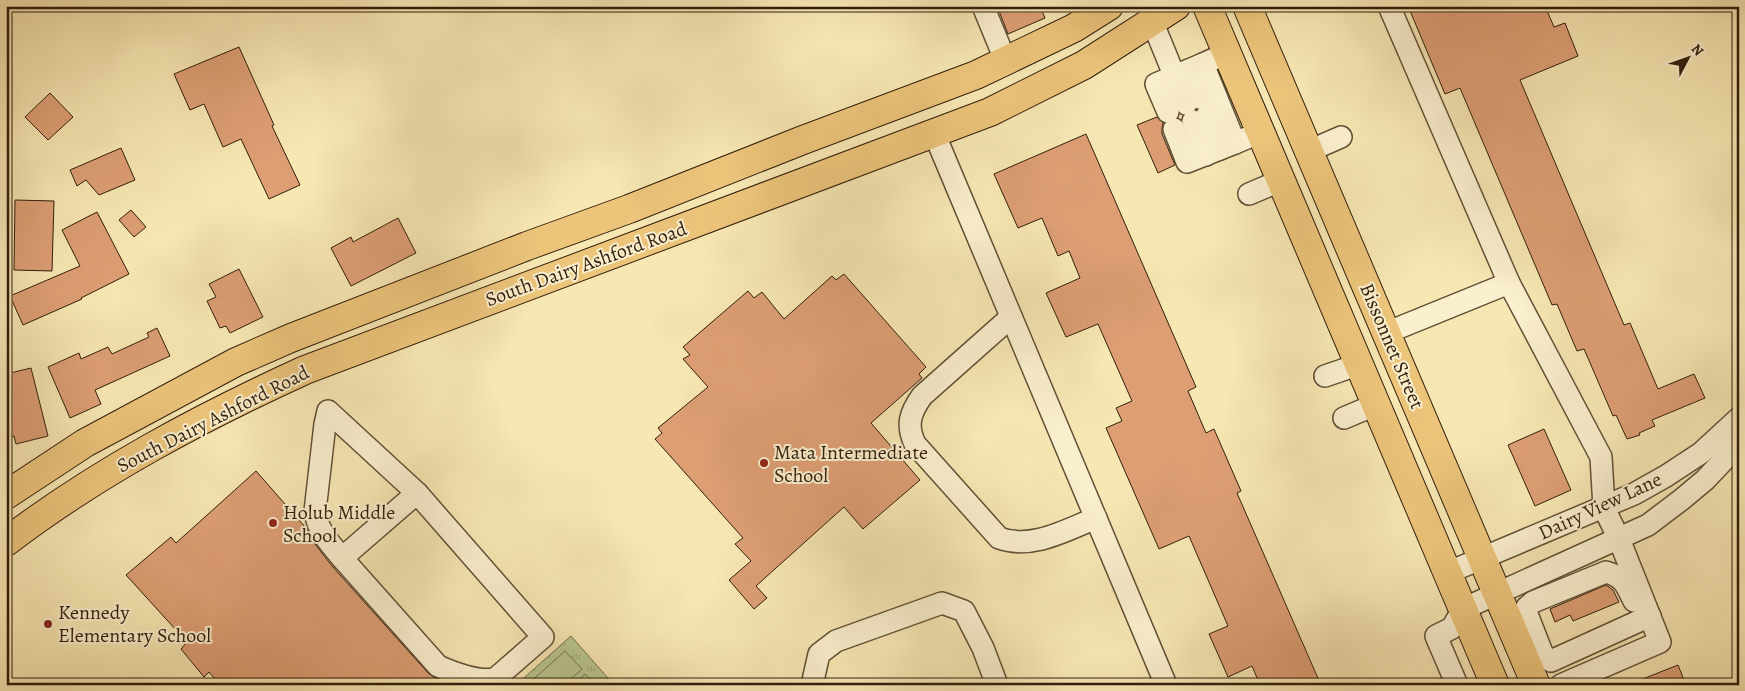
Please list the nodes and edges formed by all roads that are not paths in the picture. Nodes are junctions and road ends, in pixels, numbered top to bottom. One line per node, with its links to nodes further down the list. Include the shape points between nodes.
1 (983, 6): 8 (street)
2 (1176, 6): 7 (main road, South Dairy Ashford Road)
3 (1207, 6): 9 (main road, Bissonnet Street)
4 (1247, 6): 17 (main road, Bissonnet Street)
5 (1390, 6): 24 (street)
6 (1106, 7): 8 (main road, South Dairy Ashford Road, via 1074,28)
7 (1152, 21): 9 (street); 11 (main road, South Dairy Ashford Road, via 1084,65)
8 (1006, 62): 10 (main road, South Dairy Ashford Road)
9 (1198, 65): 12 (street); 13 (main road, Bissonnet Street); 16 (street)
10 (976, 76): 11 (main road); 18 (main road, South Dairy Ashford Road)
11 (990, 112): 14 (main road, South Dairy Ashford Road)
12 (1188, 113): 16 (street); 16 (street, via 1187,162)
13 (1261, 132): 16 (street); 19 (main road, Bissonnet Street)
14 (934, 133): 21 (main road, South Dairy Ashford Road); 25 (street)
15 (1341, 137): 17 (street)
16 (1220, 149)
17 (1308, 151): 27 (main road, Bissonnet Street)
18 (752, 160): 21 (main road); 22 (main road, South Dairy Ashford Road)
19 (1282, 180): 20 (street); 28 (main road, Bissonnet Street)
20 (1249, 194)
21 (767, 197): 23 (main road, South Dairy Ashford Road)
22 (527, 246): 23 (main road); 26 (main road, South Dairy Ashford Road)
23 (541, 281): 29 (main road, South Dairy Ashford Road)
24 (1509, 283): 27 (street); 39 (street, via 1601,458)
25 (1011, 317): 40 (street); 40 (street, via 922,396 914,407 910,433 915,444 999,538 1011,542 1041,540)
26 (291, 338): 29 (main road); 34 (main road, South Dairy Ashford Road, via 205,377)
27 (1390, 342): 28 (main road); 44 (main road, Bissonnet Street)
28 (1360, 364): 30 (street); 31 (main road, Bissonnet Street)
29 (304, 370): 36 (main road, South Dairy Ashford Road, via 211,415)
30 (1325, 376)
31 (1377, 404): 32 (street); 45 (main road, Bissonnet Street)
32 (1344, 418)
33 (1739, 418): 39 (street, Dairy View Lane, via 1700,453 1666,476)
34 (85, 443): 36 (main road); 38 (main road, South Dairy Ashford Road)
35 (1739, 444): 41 (street, Dairy View Lane, via 1681,500 1648,525)
36 (105, 474): 42 (main road, South Dairy Ashford Road)
37 (417, 493): 43 (street); 43 (street, via 328,411 324,424 316,524); 43 (street, via 543,637 507,669 495,679 488,680 438,666)
38 (6, 495)
39 (1604, 508): 41 (street); 44 (street, Dairy View Lane)
40 (1096, 518): 55 (street)
41 (1619, 539): 46 (street, Dairy View Lane); 48 (street)
42 (6, 542)
43 (342, 558)
44 (1482, 558): 45 (street, Dairy View Lane); 46 (main road, Bissonnet Street)
45 (1447, 573): 47 (main road, Bissonnet Street)
46 (1497, 594): 47 (street, Dairy View Lane); 49 (main road, Bissonnet Street)
47 (1463, 609): 50 (street, via 1452,628 1436,636); 51 (main road, Bissonnet Street)
48 (1647, 617): 49 (street); 49 (street, via 1623,580 1606,572 1533,602 1527,607 1526,614); 52 (street, via 1660,642)
49 (1539, 666): 52 (street)
50 (1452, 683)
51 (1490, 683)
52 (1569, 683)
53 (812, 685): 54 (street, via 819,654 836,641 942,603 964,610)
54 (997, 685)
55 (1166, 685)

